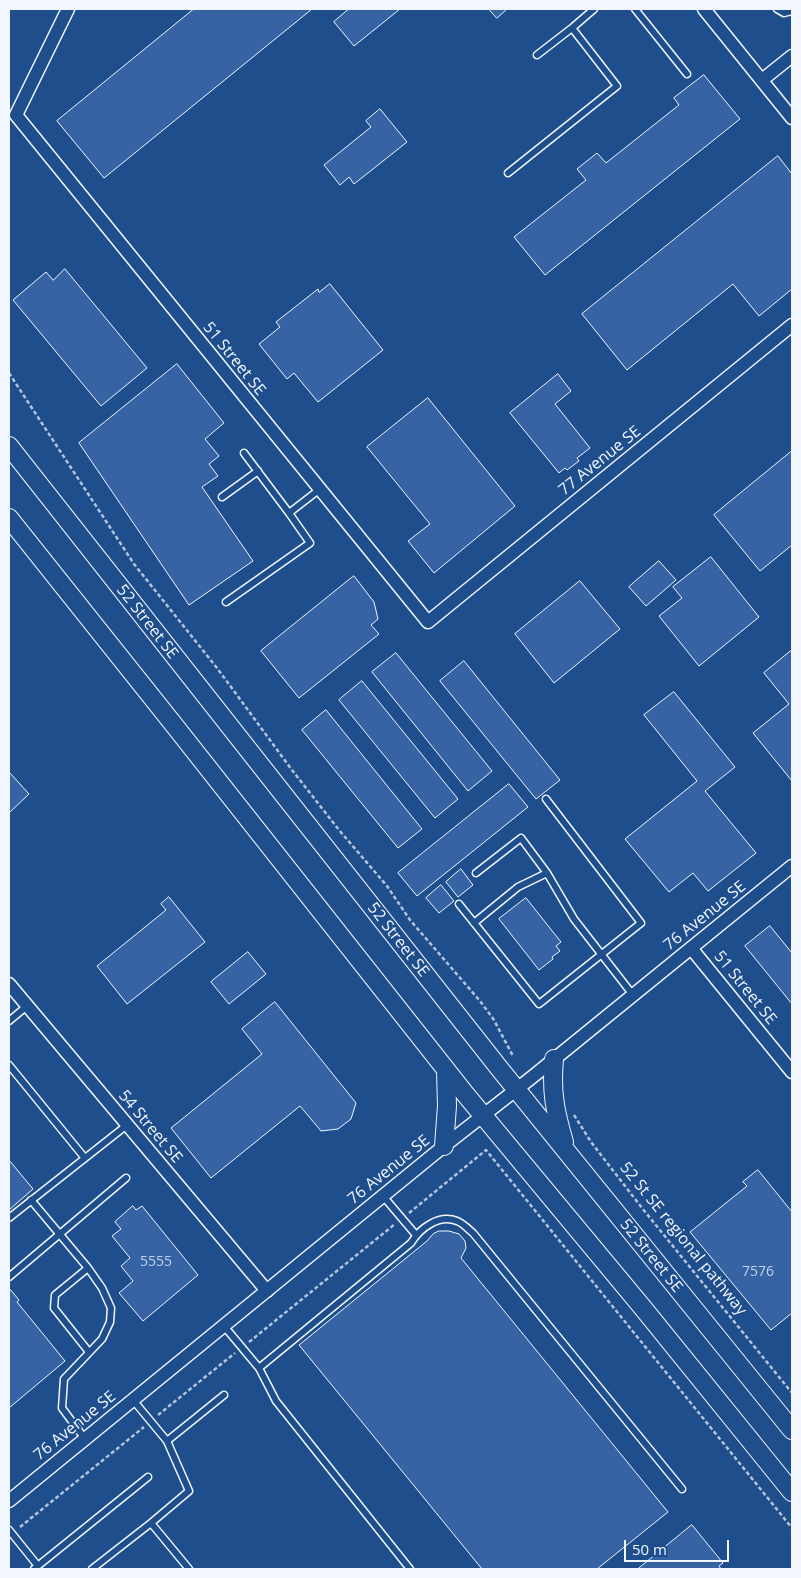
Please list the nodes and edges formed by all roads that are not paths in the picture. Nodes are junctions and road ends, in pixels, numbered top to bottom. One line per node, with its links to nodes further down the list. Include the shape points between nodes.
1 (68, 9): 18 (street, 51 Street SE, via 16,115)
2 (594, 9): 7 (lane)
3 (635, 9): 10 (lane)
4 (704, 9): 11 (street)
5 (776, 9): 6 (lane, via 784,13)
6 (792, 11)
7 (572, 28): 8 (lane); 13 (lane, via 617,86)
8 (537, 55)
9 (792, 56): 11 (street)
10 (687, 74)
11 (762, 80): 12 (street)
12 (792, 118)
13 (508, 173)
14 (792, 325): 23 (street, 77 Avenue SE)
15 (9, 446): 40 (main road, 52 Street SE)
16 (244, 452): 17 (lane)
17 (258, 471): 19 (lane); 20 (lane)
18 (320, 489): 20 (lane); 23 (street, 51 Street SE)
19 (222, 497)
20 (289, 513): 22 (lane, via 310,543)
21 (9, 518): 38 (main road)
22 (226, 602)
23 (428, 622)
24 (546, 799): 31 (lane, via 642,923)
25 (792, 866): 30 (street, 76 Avenue SE)
26 (476, 873): 27 (lane, via 521,838)
27 (547, 873): 29 (lane, via 518,886); 31 (lane, via 574,919)
28 (459, 904): 29 (lane)
29 (474, 923): 31 (lane, via 539,1004)
30 (691, 948): 33 (street, 76 Avenue SE); 39 (street, 51 Street SE)
31 (602, 954): 33 (lane)
32 (9, 984): 34 (street, 54 Street SE)
33 (633, 995): 36 (street, 76 Avenue SE)
34 (26, 1006): 35 (lane); 42 (street, 54 Street SE)
35 (9, 1021)
36 (554, 1059): 40 (street, 76 Avenue SE); 44 (main road, via 555,1112)
37 (9, 1066): 45 (lane)
38 (446, 1070): 41 (main road); 43 (main road)
39 (792, 1072)
40 (516, 1089): 41 (street, 76 Avenue SE); 44 (main road, 52 Street SE)
41 (483, 1116): 43 (street, 76 Avenue SE); 65 (main road)
42 (127, 1125): 45 (lane); 54 (street, 54 Street SE)
43 (444, 1146): 47 (street, 76 Avenue SE)
44 (567, 1152): 60 (main road, 52 Street SE)
45 (84, 1157): 48 (lane)
46 (126, 1178): 50 (lane)
47 (383, 1196): 51 (lane); 54 (street, 76 Avenue SE)
48 (32, 1200): 49 (lane); 50 (lane)
49 (9, 1218)
50 (59, 1234): 52 (lane); 53 (lane)
51 (416, 1235): 57 (lane, via 411,1243); 64 (lane, via 429,1224 444,1219 458,1221 473,1233)
52 (88, 1268): 56 (lane, via 111,1308 110,1322 102,1338); 56 (lane, via 55,1295 54,1308)
53 (9, 1277)
54 (267, 1291): 55 (street, 76 Avenue SE)
55 (224, 1326): 57 (lane); 59 (street, 76 Avenue SE)
56 (89, 1352): 61 (lane, via 64,1380 62,1408)
57 (259, 1368): 72 (lane, via 276,1401)
58 (224, 1396): 62 (lane)
59 (133, 1400): 61 (street, 76 Avenue SE); 62 (lane)
60 (792, 1430)
61 (85, 1439): 66 (street, 76 Avenue SE)
62 (167, 1441): 67 (lane, via 189,1491)
63 (148, 1477): 69 (lane)
64 (682, 1489)
65 (792, 1492)
66 (9, 1501)
67 (151, 1523): 70 (lane); 71 (lane)
68 (9, 1530): 69 (lane)
69 (36, 1567)
70 (92, 1569)
71 (189, 1569)
72 (410, 1569)

